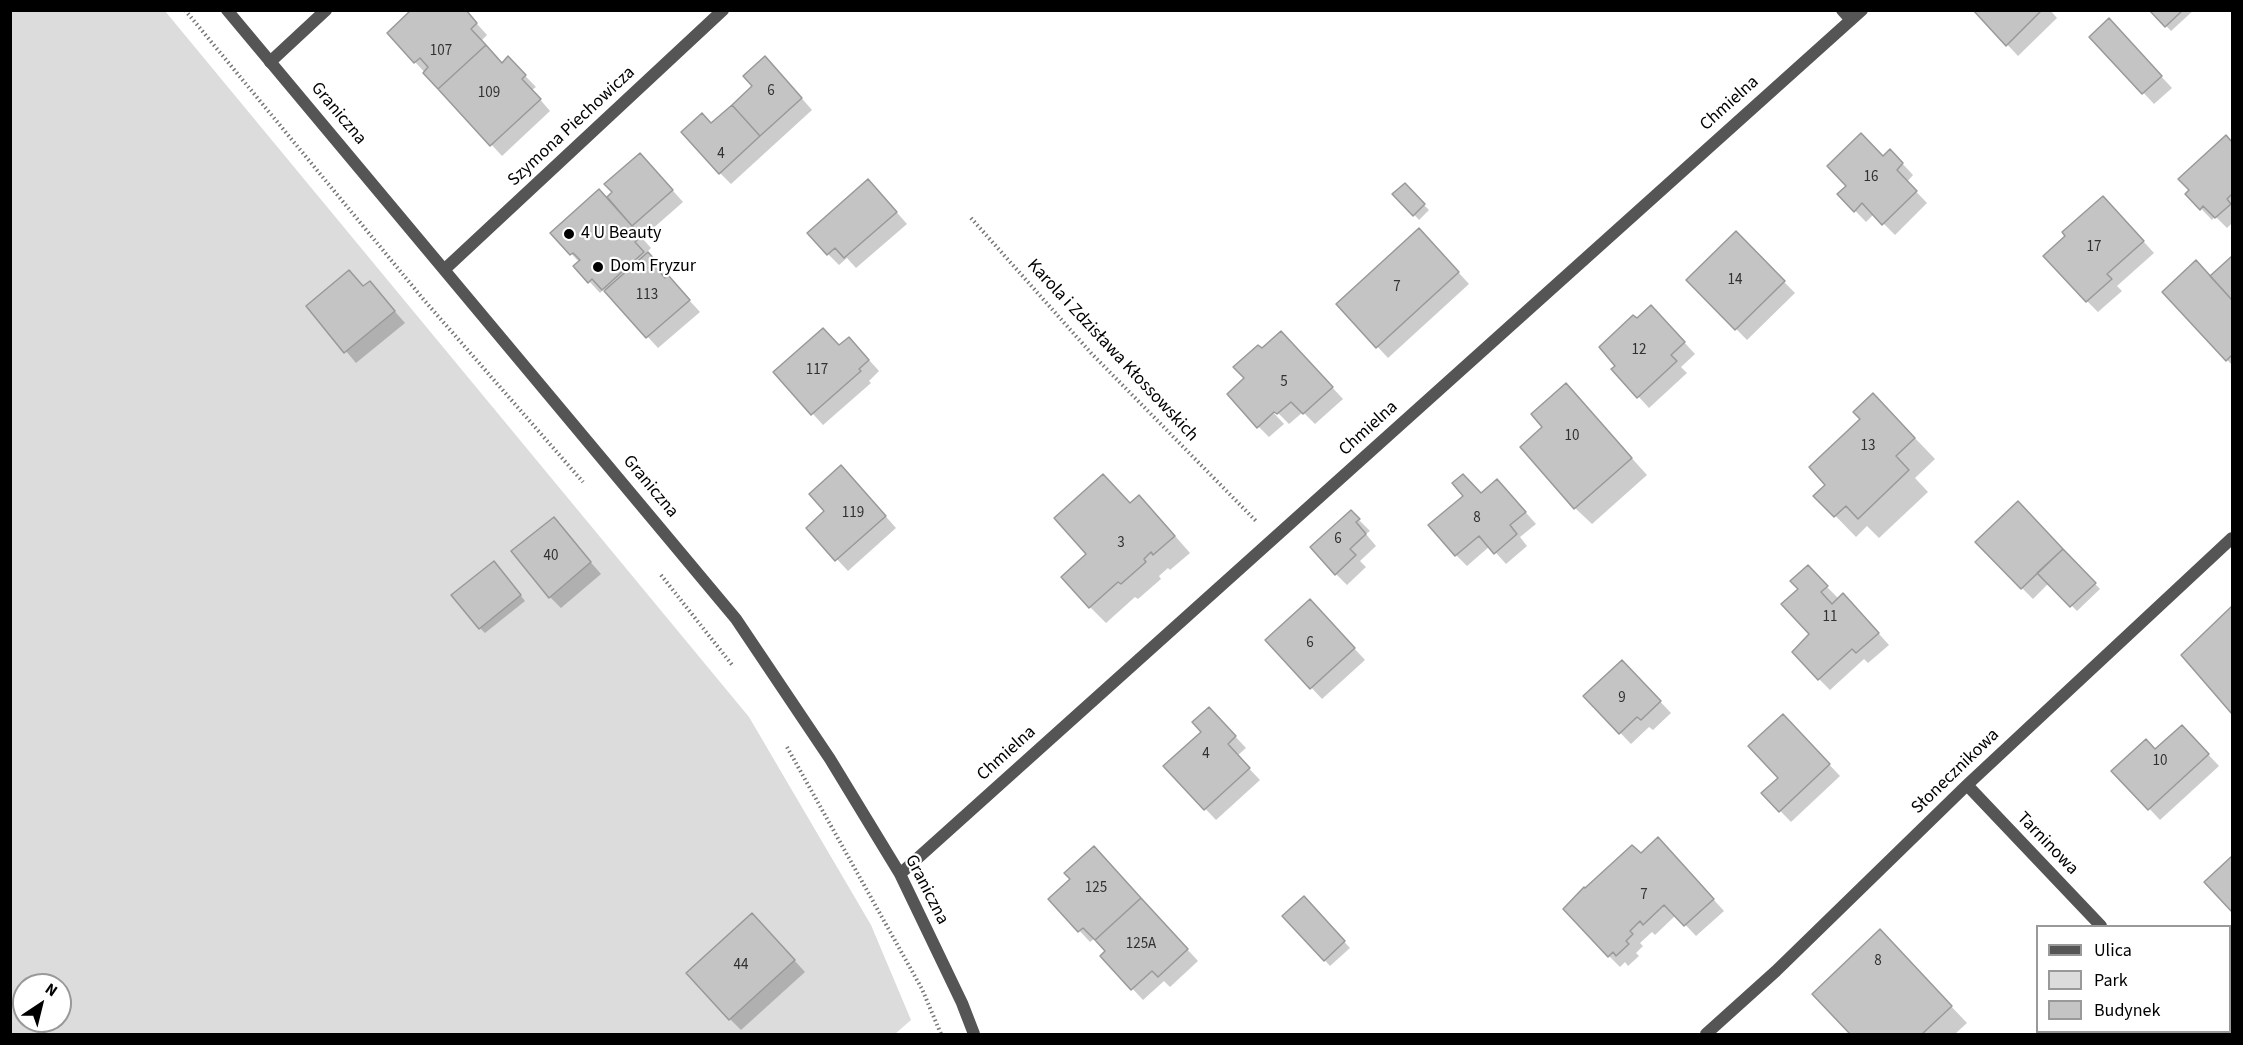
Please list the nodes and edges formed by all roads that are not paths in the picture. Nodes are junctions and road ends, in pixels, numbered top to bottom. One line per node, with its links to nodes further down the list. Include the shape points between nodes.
1 (227, 10): 7 (street, Graniczna)
2 (326, 10): 7 (street)
3 (723, 10): 8 (street, Szymona Piechowicza)
4 (1842, 10): 6 (street)
5 (1862, 10): 6 (street, Chmielna)
6 (1851, 20): 11 (street, Chmielna)
7 (270, 62): 8 (street, Graniczna)
8 (445, 270): 11 (street, Graniczna, via 736,619 830,759)
9 (2232, 538): 10 (street, Słonecznikowa)
10 (1967, 785): 12 (street, Tarninowa); 14 (street, Słonecznikowa)
11 (900, 874): 13 (street, Graniczna)
12 (2099, 925)
13 (974, 1035)
14 (1706, 1035)

